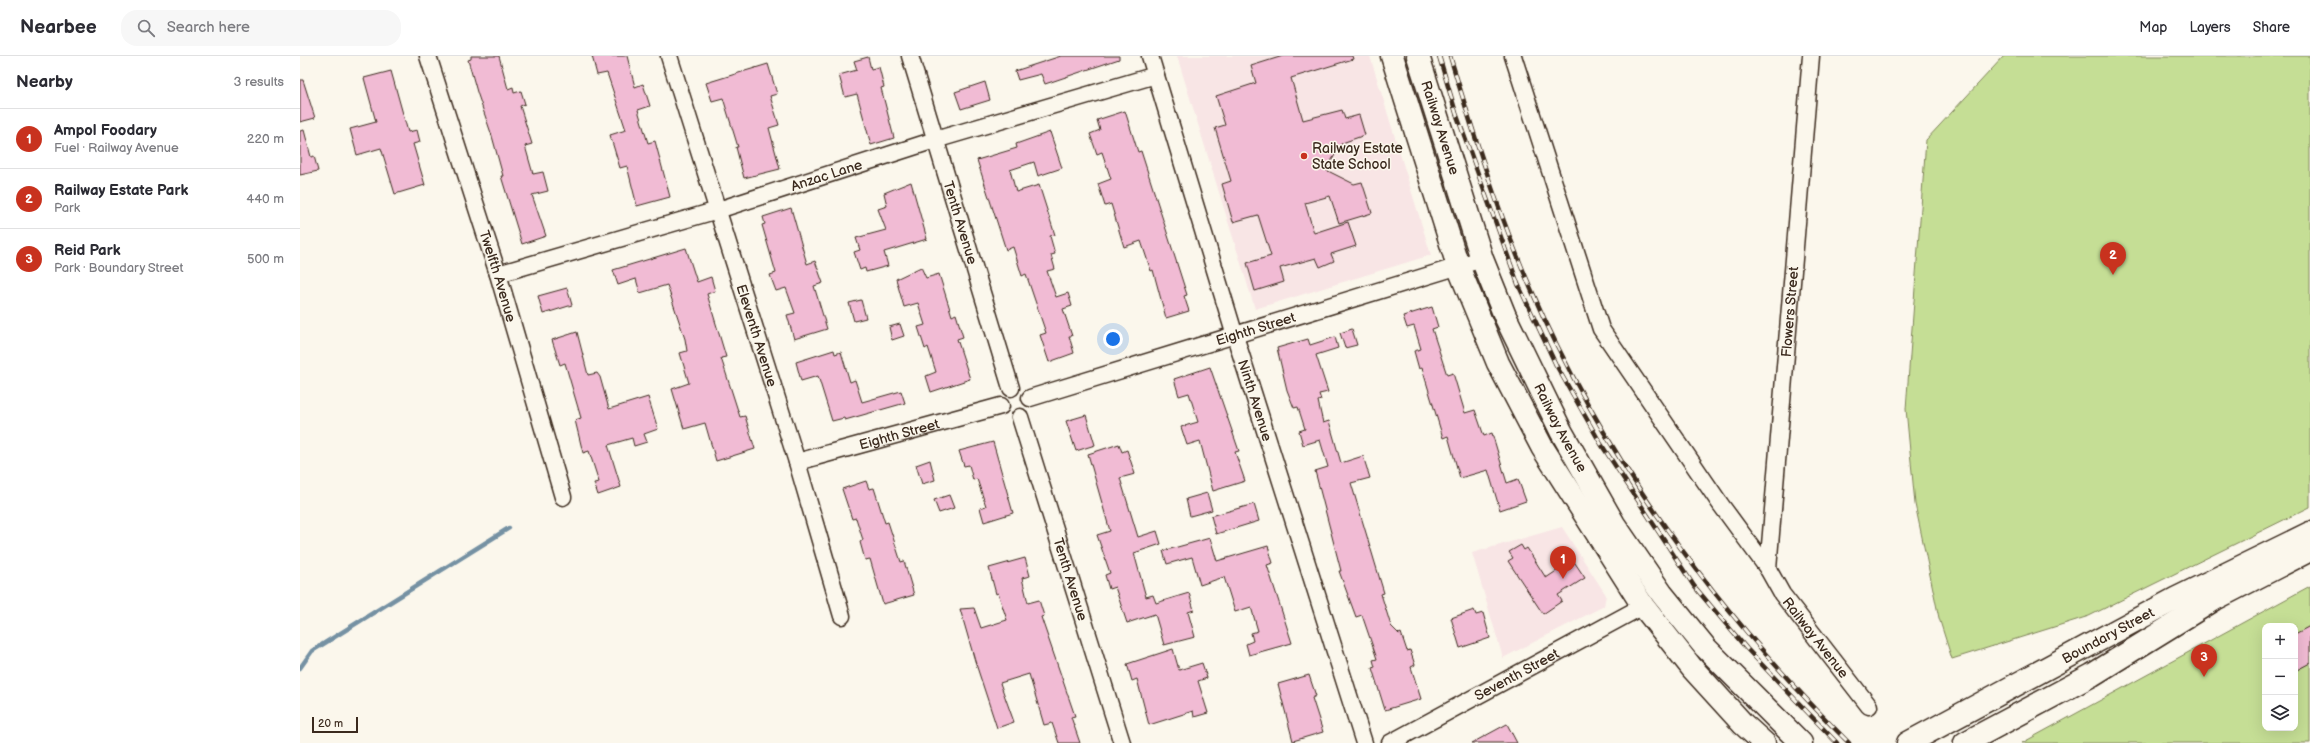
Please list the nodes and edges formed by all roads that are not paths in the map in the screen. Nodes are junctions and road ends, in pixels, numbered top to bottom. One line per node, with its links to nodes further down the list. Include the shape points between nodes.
1 (428, 56): 14 (street, Twelfth Avenue)
2 (669, 56): 11 (street, Eleventh Avenue)
3 (910, 56): 10 (street, Tenth Avenue)
4 (1150, 56): 9 (street, Ninth Avenue)
5 (1392, 56): 13 (main road, Railway Avenue)
6 (1418, 56): 12 (main road, Railway Avenue)
7 (1811, 56): 24 (street, Flowers Street)
8 (1516, 57): 24 (street, Railway Avenue, via 1601,329 1721,505)
9 (1156, 75): 10 (street, Anzac Lane); 15 (street, Ninth Avenue)
10 (935, 140): 11 (street, Anzac Lane); 16 (street, Tenth Avenue)
11 (718, 210): 14 (street, Anzac Lane); 20 (street, Eleventh Avenue)
12 (1482, 259): 13 (street, Eighth Street); 33 (main road, Railway Avenue, via 1505,316 1561,431 1614,524 1662,594 1705,647)
13 (1458, 266): 15 (street, Eighth Street); 25 (main road, Railway Avenue, via 1498,363 1542,447)
14 (498, 274): 21 (street, Twelfth Avenue)
15 (1235, 336): 17 (street, Eighth Street); 30 (street, Ninth Avenue)
16 (1011, 388): 17 (street, via 1025,390); 18 (street, via 1002,397)
17 (1030, 398): 19 (street, via 1028,411)
18 (1001, 406): 19 (street, via 1008,415); 20 (street, Eighth Street)
19 (1020, 417): 29 (street, Tenth Avenue)
20 (797, 462): 26 (street, Eleventh Avenue)
21 (563, 497)
22 (2310, 533): 34 (main road, Boundary Street, via 2175,599)
23 (2310, 550): 28 (main road, Boundary Street, via 2215,599 2134,650)
24 (1768, 568): 27 (street, Railway Avenue, via 1782,594)
25 (1643, 606): 31 (street, Seventh Street); 32 (main road, Railway Avenue, via 1692,668)
26 (842, 616)
27 (1869, 706)
28 (2035, 707): 35 (main road, Boundary Street); 36 (main road)
29 (1122, 743)
30 (1364, 743)
31 (1390, 743)
32 (1764, 743)
33 (1801, 743)
34 (1908, 743)
35 (1965, 743)
36 (1980, 743)

